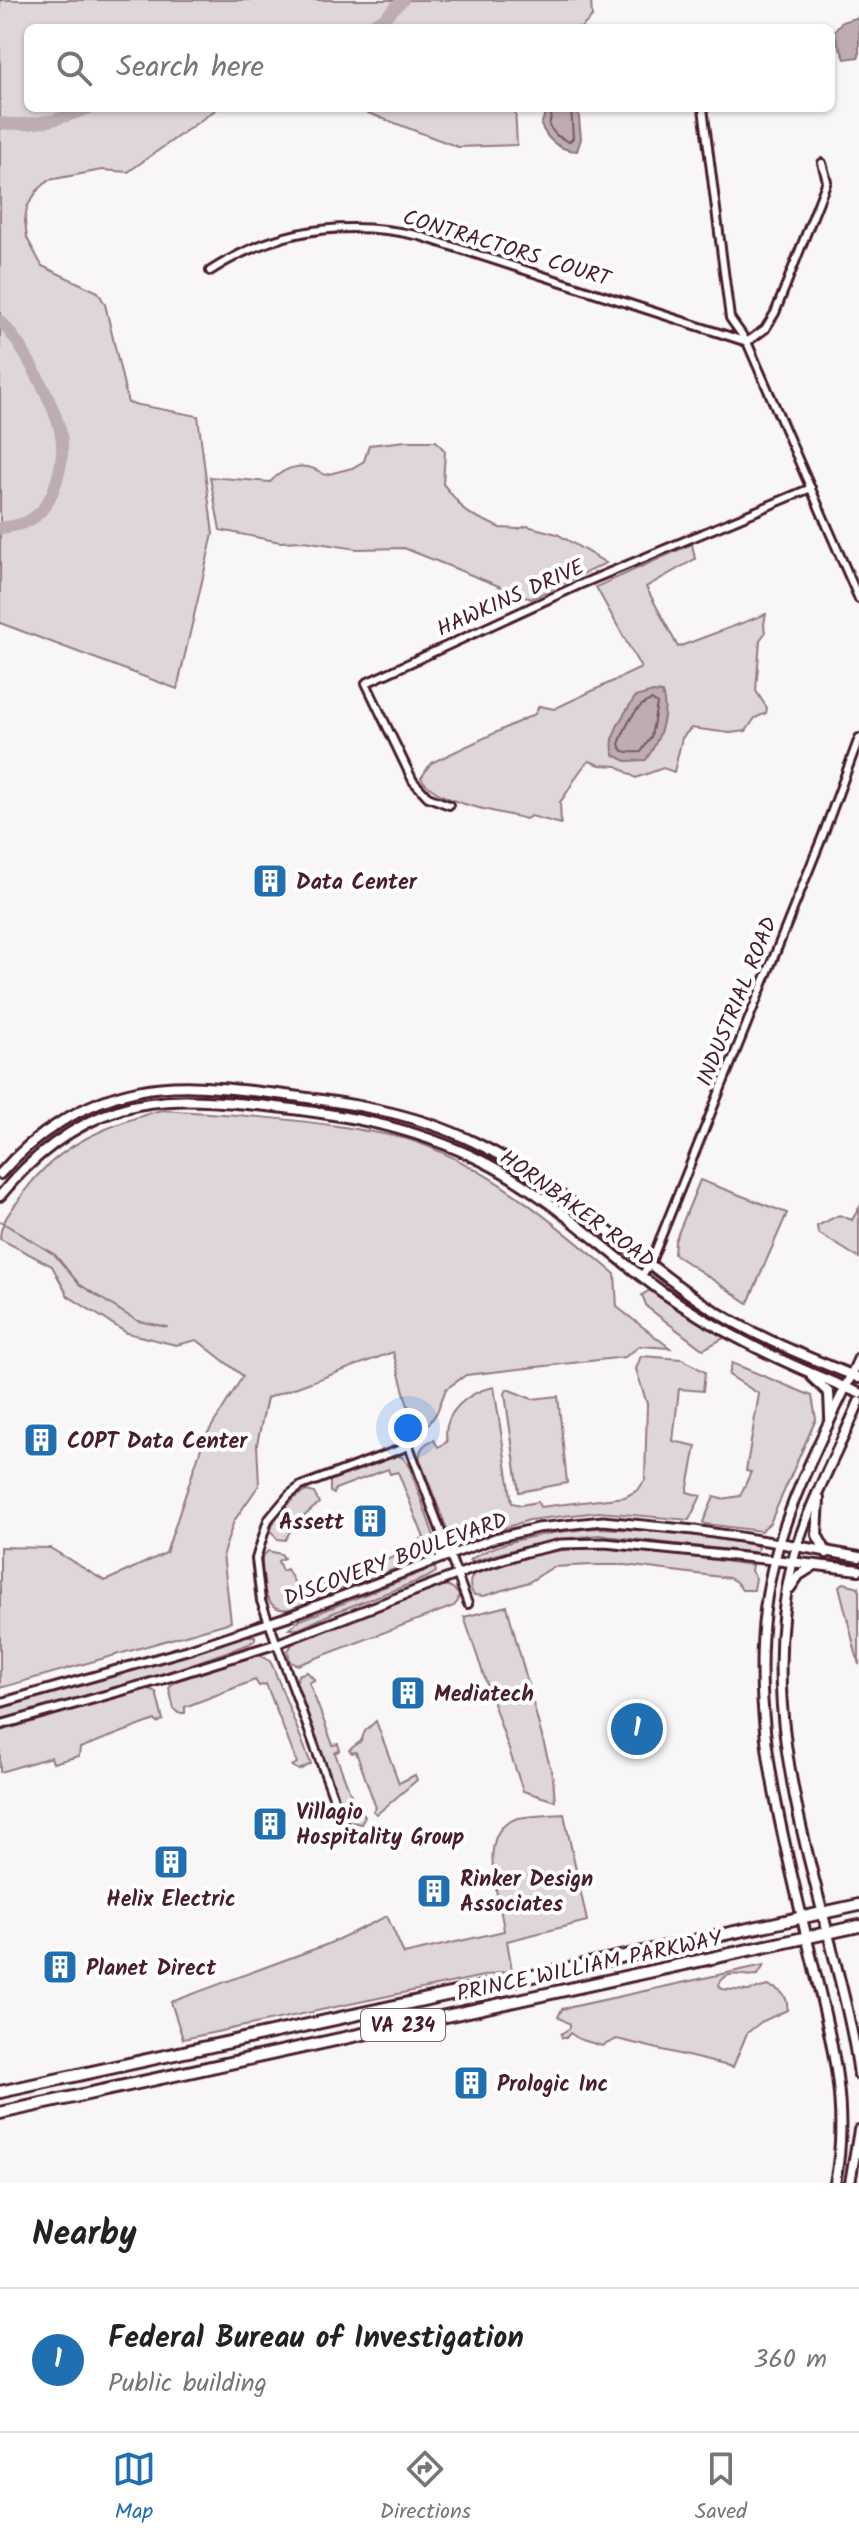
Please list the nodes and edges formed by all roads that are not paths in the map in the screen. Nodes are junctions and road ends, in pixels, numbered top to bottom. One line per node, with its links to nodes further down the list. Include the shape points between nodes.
1 (704, 112): 4 (street, via 729,313)
2 (822, 163): 4 (street, via 827,181 775,313)
3 (210, 271): 4 (street, CONTRACTORS COURT, via 291,234 384,229 420,236)
4 (747, 342): 5 (street)
5 (811, 488): 6 (street); 8 (street, HAWKINS DRIVE, via 579,585 366,683 417,786)
6 (859, 599)
7 (859, 738): 11 (street, INDUSTRIAL ROAD)
8 (449, 805)
9 (0, 1174): 11 (main road, HORNBAKER ROAD, via 60,1122 139,1090 186,1086 354,1104 419,1120 503,1157)
10 (0, 1196): 12 (main road, HORNBAKER ROAD, via 34,1159 88,1123 126,1108 228,1101 325,1113 404,1129 447,1145 543,1199)
11 (650, 1264): 12 (street, INDUSTRIAL ROAD); 15 (main road, HORNBAKER ROAD, via 755,1334)
12 (642, 1275): 14 (main road, HORNBAKER ROAD, via 719,1330)
13 (859, 1358): 15 (main road)
14 (806, 1371): 16 (main road, HORNBAKER ROAD); 19 (main road, via 829,1393)
15 (855, 1377): 16 (main road)
16 (846, 1388): 17 (main road, HORNBAKER ROAD); 19 (main road)
17 (859, 1393)
18 (859, 1402): 20 (main road)
19 (830, 1423): 21 (main road)
20 (819, 1494): 22 (main road); 23 (main road, via 817,1535)
21 (779, 1543): 22 (main road, DISCOVERY BOULEVARD); 24 (street, DISCOVERY BOULEVARD, via 582,1522 516,1532); 26 (main road)
22 (798, 1547): 23 (main road, DISCOVERY BOULEVARD); 27 (main road)
23 (827, 1553): 25 (main road, DISCOVERY BOULEVARD)
24 (451, 1554): 30 (street); 33 (street, DISCOVERY BOULEVARD); 33 (street, via 409,1446 301,1486 278,1505 261,1537 256,1577)
25 (859, 1557)
26 (774, 1560): 27 (main road, DISCOVERY BOULEVARD); 30 (street, DISCOVERY BOULEVARD, via 582,1543 526,1552); 40 (main road, via 763,1616 760,1688 768,1759)
27 (793, 1562): 28 (main road, DISCOVERY BOULEVARD); 31 (main road)
28 (817, 1564): 29 (main road, DISCOVERY BOULEVARD); 31 (main road, via 799,1575)
29 (859, 1570)
30 (458, 1574): 32 (street); 34 (street, DISCOVERY BOULEVARD)
31 (786, 1595): 39 (main road, via 779,1658 781,1717)
32 (468, 1604)
33 (269, 1623): 34 (street); 35 (street, DISCOVERY BOULEVARD)
34 (276, 1644): 36 (street, DISCOVERY BOULEVARD); 37 (street)
35 (0, 1703)
36 (0, 1725)
37 (347, 1834)
38 (859, 1905): 39 (highway, PRINCE WILLIAM PARKWAY / VA 234)
39 (823, 1913): 40 (highway, PRINCE WILLIAM PARKWAY / VA 234); 42 (main road)
40 (802, 1917): 43 (main road); 45 (highway, PRINCE WILLIAM PARKWAY / VA 234)
41 (859, 1926): 42 (highway, PRINCE WILLIAM PARKWAY / VA 234)
42 (828, 1933): 43 (highway, PRINCE WILLIAM PARKWAY / VA 234); 44 (main road)
43 (806, 1938): 46 (highway, PRINCE WILLIAM PARKWAY / VA 234); 47 (main road, via 838,2077)
44 (859, 2075)
45 (0, 2092)
46 (0, 2113)
47 (842, 2132): 48 (street); 49 (main road)
48 (859, 2132): 50 (main road)
49 (835, 2183)
50 (850, 2183)

